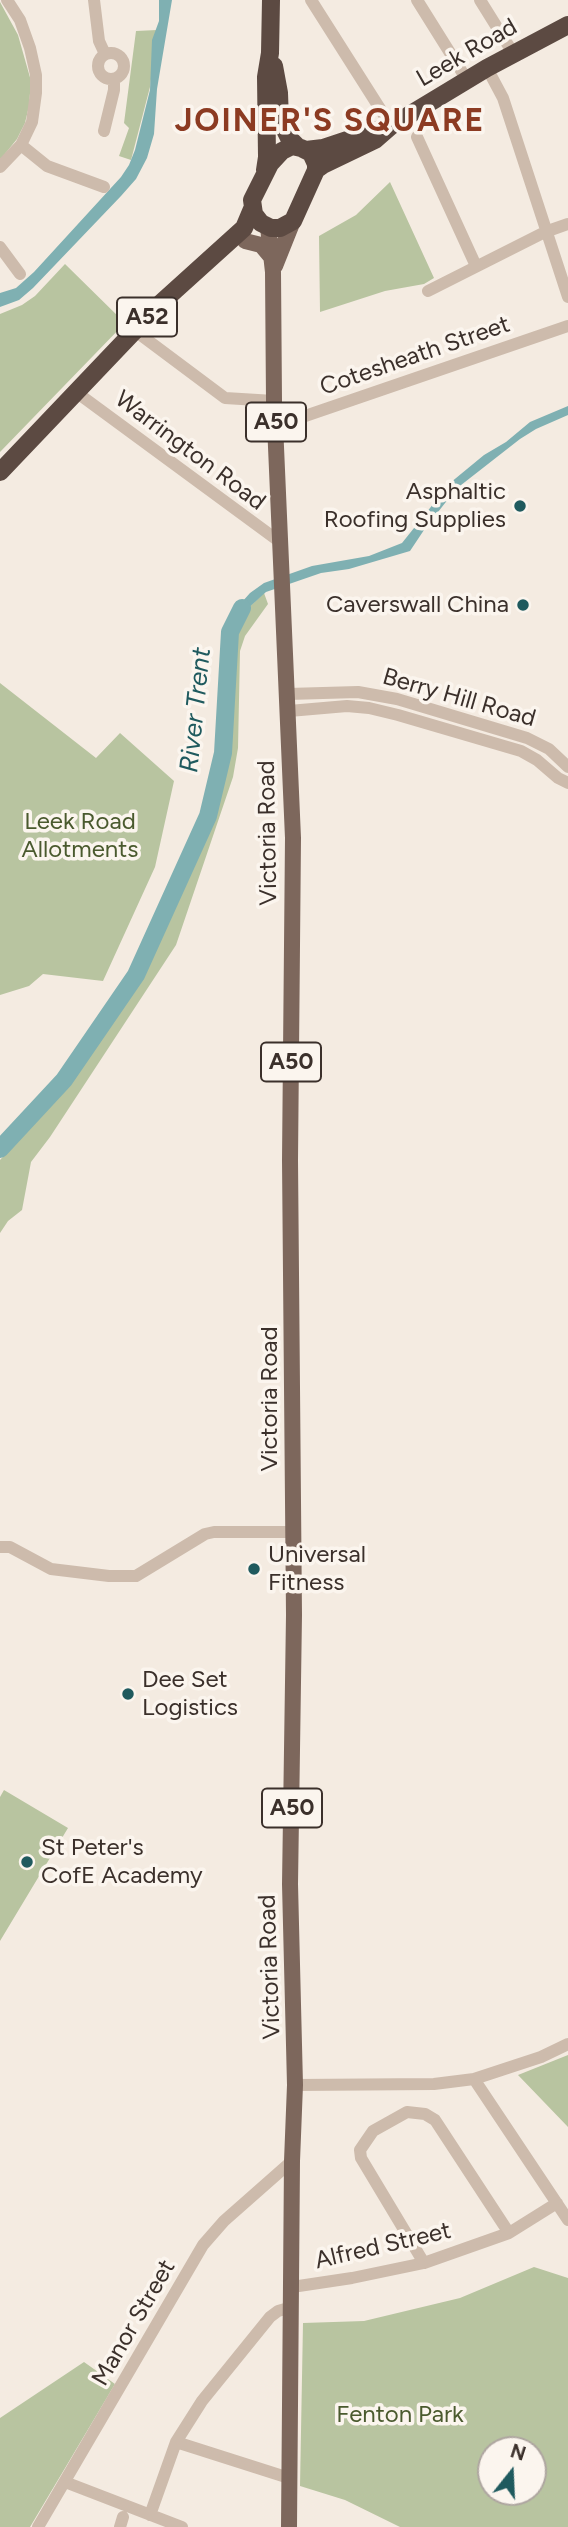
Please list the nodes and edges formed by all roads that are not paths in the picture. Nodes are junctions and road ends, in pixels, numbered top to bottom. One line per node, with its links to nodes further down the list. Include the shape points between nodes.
1 (94, 0): 10 (street)
2 (271, 0): 8 (highway)
3 (311, 0): 14 (street)
4 (417, 0): 13 (street)
5 (480, 0): 9 (street)
6 (13, 3): 17 (street, via 36,75 35,110)
7 (568, 24): 9 (highway, Leek Road / A52)
8 (270, 52): 18 (highway, via 280,120 289,138); 21 (highway)
9 (513, 53): 11 (highway, Leek Road / A52)
10 (105, 54): 12 (street, via 98,69 102,76); 12 (street, via 114,53 124,62 124,71)
11 (487, 68): 13 (highway, Leek Road / A52); 27 (street, via 503,98)
12 (114, 79): 15 (street)
13 (467, 80): 14 (highway, Leek Road / A52)
14 (391, 126): 18 (highway, Leek Road / A52, via 323,148); 20 (highway, Leek Road / A52, via 375,141)
15 (104, 131)
16 (423, 141): 32 (street)
17 (21, 145): 19 (street); 22 (street, via 47,166)
18 (301, 148): 20 (highway, via 314,158); 21 (highway, A52, via 282,151)
19 (0, 167)
20 (316, 170): 24 (highway)
21 (264, 174): 23 (highway, A52)
22 (104, 187)
23 (252, 209): 26 (highway); 30 (highway, A52, via 244,228)
24 (293, 221): 26 (highway, A52, via 280,228); 31 (main road, Victoria Road / A50)
25 (568, 224): 27 (street)
26 (267, 227): 28 (highway, A52); 31 (main road, Victoria Road / A50)
27 (545, 232): 32 (street); 35 (street)
28 (245, 241): 30 (highway, A52); 31 (main road, via 261,245)
29 (0, 247): 33 (street)
30 (223, 249): 37 (highway, A52)
31 (272, 264): 39 (main road, Victoria Road / A50)
32 (476, 265): 34 (street)
33 (20, 274)
34 (428, 291)
35 (568, 297)
36 (568, 326): 40 (street, Cotesheath Street)
37 (134, 330): 38 (highway, A52); 39 (street, via 225,398)
38 (76, 392): 41 (highway, A52); 42 (street, Warrington Road)
39 (274, 401): 40 (main road, Victoria Road / A50)
40 (276, 426): 42 (main road, Victoria Road / A50)
41 (0, 472)
42 (280, 542): 43 (main road, Victoria Road / A50)
43 (288, 694): 44 (main road, Victoria Road / A50); 45 (street, Berry Hill Road, via 358,692 397,699 527,738 549,749)
44 (289, 711): 46 (street, Berry Hill Road, via 347,706 398,715 522,751); 47 (main road, Victoria Road / A50, via 293,838)
45 (568, 767)
46 (568, 783)
47 (292, 1532): 48 (street, via 205,1534 136,1576 51,1569 10,1547); 51 (main road, Victoria Road / A50, via 290,1884)
48 (0, 1547)
49 (568, 2044): 50 (street)
50 (477, 2084): 51 (street); 53 (street)
51 (295, 2085): 52 (main road, Victoria Road / A50)
52 (292, 2161): 57 (main road, Victoria Road / A50); 61 (street, Manor Street, via 203,2245)
53 (557, 2203): 54 (street); 55 (street, Alfred Street)
54 (568, 2220)
55 (509, 2233): 56 (street, Alfred Street); 56 (street, via 435,2120 407,2112 373,2131 360,2150)
56 (424, 2263): 57 (street, Alfred Street)
57 (292, 2287): 58 (main road, Victoria Road / A50)
58 (292, 2307): 59 (street, via 270,2317); 60 (main road, Victoria Road / A50)
59 (176, 2442): 60 (street); 62 (street)
60 (289, 2478): 65 (main road, Victoria Road / A50)
61 (65, 2482): 62 (street); 63 (street, Manor Street)
62 (150, 2515): 64 (street)
63 (38, 2527)
64 (182, 2527)
65 (289, 2527)

